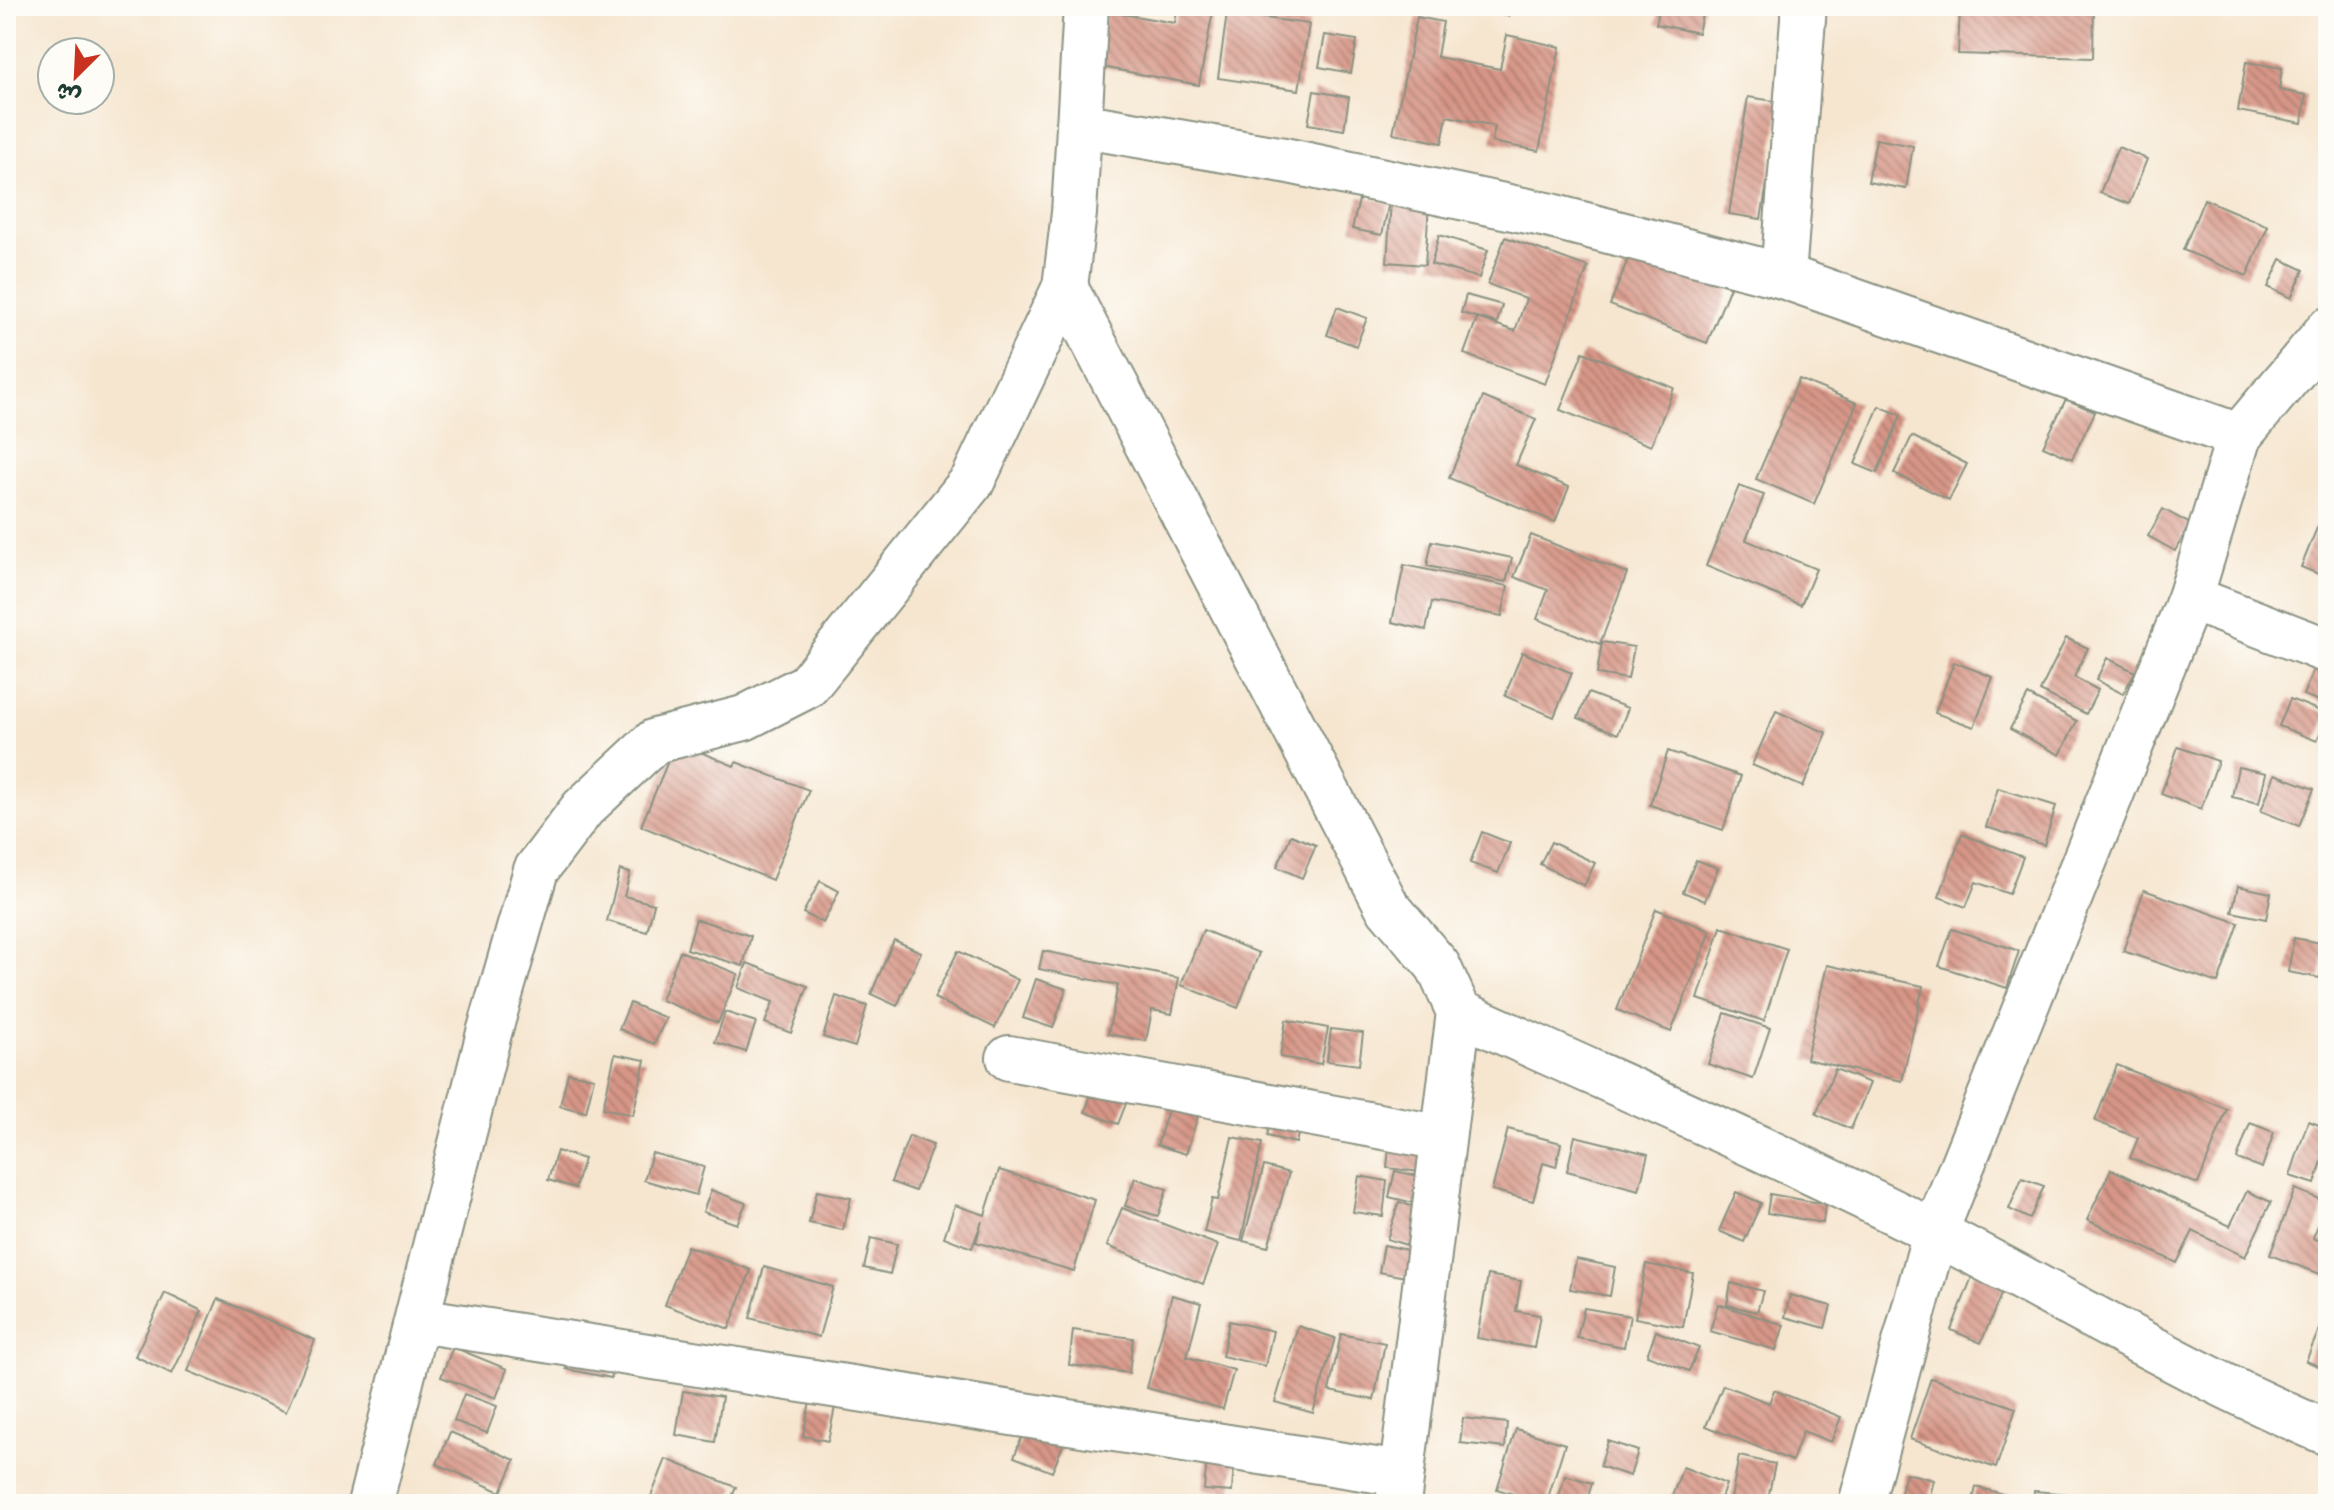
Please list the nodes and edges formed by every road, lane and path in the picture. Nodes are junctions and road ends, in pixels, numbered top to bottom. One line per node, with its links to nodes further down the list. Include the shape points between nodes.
1 (1086, 6): 3 (street)
2 (1804, 6): 4 (street)
3 (1079, 125): 4 (street, via 1284,160 1547,215); 5 (street)
4 (1783, 276): 7 (street)
5 (1065, 287): 10 (street, via 1387,906 1438,966); 14 (street, via 973,480 807,686 744,718 655,741 583,808 536,870 489,1033)
6 (2323, 346): 7 (street)
7 (2239, 436): 8 (street)
8 (2190, 598): 9 (street); 13 (street)
9 (2328, 651)
10 (1459, 1012): 12 (street); 13 (street)
11 (1009, 1058): 12 (street)
12 (1443, 1138): 16 (street)
13 (1935, 1233): 15 (street, via 2172,1361); 18 (street)
14 (418, 1320): 16 (street); 17 (street)
15 (2328, 1433)
16 (1400, 1489)
17 (370, 1504)
18 (1861, 1504)

